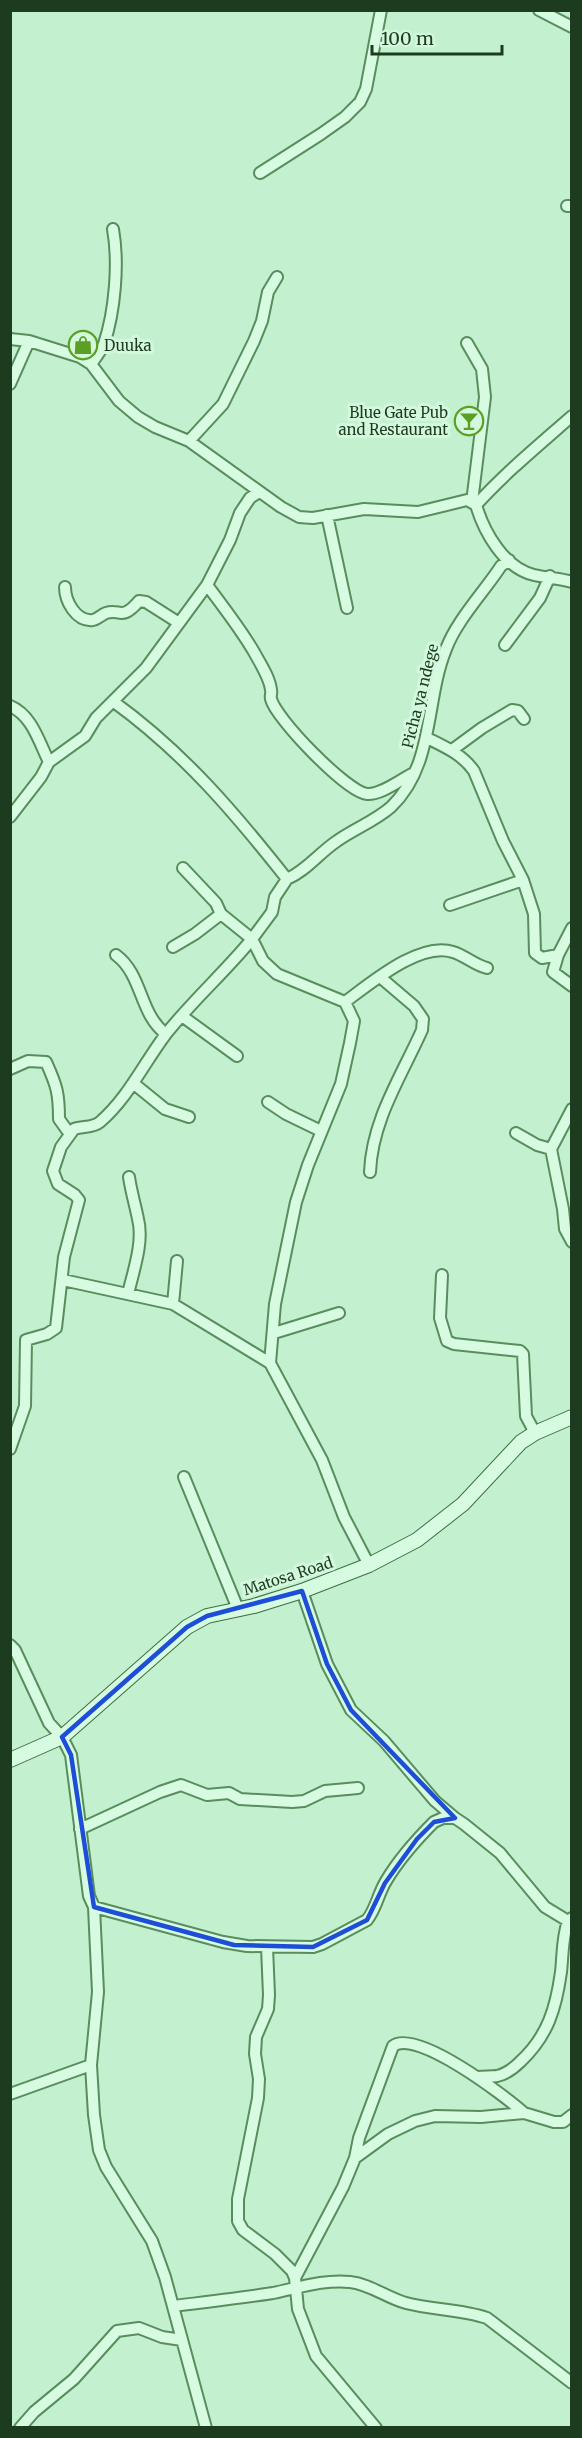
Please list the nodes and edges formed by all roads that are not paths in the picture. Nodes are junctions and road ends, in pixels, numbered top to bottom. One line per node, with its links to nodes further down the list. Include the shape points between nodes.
1 (381, 10): 4 (street, via 360,102 345,117)
2 (539, 10): 3 (street)
3 (572, 27)
4 (260, 173)
5 (113, 229): 10 (street, via 117,250 108,325 103,346)
6 (277, 277): 13 (street, via 268,292 254,341 223,404)
7 (10, 339): 8 (street)
8 (29, 341): 10 (street); 11 (street)
9 (467, 343): 15 (street, via 482,369 485,397)
10 (91, 364): 13 (street, via 129,410 155,427)
11 (10, 384)
12 (572, 416): 15 (street)
13 (189, 441): 14 (street)
14 (259, 492): 16 (street, via 299,517); 20 (street, via 240,513)
15 (474, 503): 16 (street, via 458,501 418,512 364,509); 17 (street, via 483,525)
16 (327, 515): 22 (street)
17 (509, 560): 18 (street, via 524,571); 28 (street, Picha ya ndege, via 453,634 442,661)
18 (550, 576): 19 (street); 24 (street, via 540,598)
19 (572, 582)
20 (207, 585): 23 (street); 31 (street, via 239,625 281,716 337,776 358,792 368,794)
21 (65, 587): 23 (street, via 65,596 84,619 92,620 107,612 128,612 139,601)
22 (346, 608)
23 (179, 623): 25 (street, via 146,669)
24 (505, 645)
25 (114, 702): 30 (street, via 96,718 85,736); 34 (street, via 208,783)
26 (10, 706): 30 (street, via 30,722)
27 (524, 719): 29 (street, via 512,710)
28 (427, 738): 29 (street); 31 (street, Picha ya ndege)
29 (452, 750): 35 (street, via 474,771)
30 (49, 762): 32 (street)
31 (414, 773): 34 (street, Picha ya ndege, via 391,806 335,842)
32 (10, 817)
33 (183, 868): 37 (street, via 216,903)
34 (292, 877): 39 (street, via 275,897 272,912)
35 (523, 880): 36 (street); 42 (street, via 534,914 535,953 542,958)
36 (450, 905)
37 (221, 914): 39 (street); 40 (street)
38 (572, 928): 42 (street)
39 (252, 939): 46 (street, via 263,961 277,974); 47 (street)
40 (173, 946)
41 (116, 955): 48 (street, via 130,969 155,1027)
42 (558, 955): 45 (street, via 553,972)
43 (487, 968): 44 (street, via 441,950 414,957)
44 (380, 977): 46 (street); 59 (street, via 414,1006 423,1019 422,1030 376,1127 370,1149)
45 (572, 986)
46 (345, 1002): 55 (street, via 354,1021 350,1043 341,1084)
47 (182, 1016): 48 (street); 49 (street)
48 (166, 1034): 51 (street)
49 (237, 1056)
50 (10, 1069): 56 (street, via 28,1061 46,1062 58,1090 59,1119)
51 (133, 1083): 54 (street, via 156,1104); 56 (street, via 99,1123)
52 (268, 1102): 55 (street)
53 (572, 1109): 58 (street)
54 (189, 1118)
55 (321, 1131): 68 (street, via 290,1225 274,1304)
56 (69, 1133): 64 (street, via 53,1171 58,1184 79,1200 64,1257)
57 (516, 1133): 58 (street)
58 (551, 1149): 61 (street, via 565,1229)
59 (370, 1172)
60 (129, 1177): 65 (street, via 139,1219)
61 (572, 1242)
62 (177, 1261): 66 (street)
63 (442, 1275): 71 (street, via 440,1318 447,1341 523,1354 526,1416)
64 (63, 1280): 65 (street); 72 (street, via 56,1328 26,1340 25,1406)
65 (128, 1294): 66 (street)
66 (173, 1304): 69 (street)
67 (339, 1313): 68 (street)
68 (274, 1333): 69 (street)
69 (270, 1363): 74 (street, via 322,1460 344,1518)
70 (572, 1417): 71 (street, Matosa Road)
71 (535, 1433): 74 (street, Matosa Road, via 431,1531)
72 (10, 1449)
73 (184, 1477): 76 (street)
74 (369, 1565): 75 (street, Matosa Road)
75 (302, 1591): 76 (street, Matosa Road); 81 (street, via 327,1664 351,1710)
76 (238, 1609): 78 (street, Matosa Road, via 207,1616 187,1627)
77 (10, 1645): 78 (street, via 49,1723)
78 (62, 1737): 79 (street, Matosa Road); 82 (street, via 71,1755)
79 (10, 1760)
80 (358, 1788): 82 (street, via 325,1791 292,1802 207,1795 181,1785)
81 (455, 1818): 84 (street, via 500,1853 545,1907); 85 (street, via 434,1822 417,1839 385,1883 367,1920 322,1944)
82 (80, 1830): 83 (street)
83 (93, 1907): 85 (street, via 223,1942); 86 (street, via 99,1992)
84 (570, 1920): 87 (street, via 562,1942 561,1975 544,2037 507,2072)
85 (267, 1947): 92 (street, via 268,2009 256,2037 260,2079 238,2221 243,2230 292,2271)
86 (91, 2065): 88 (street); 93 (street, via 102,2159 152,2241)
87 (478, 2077): 89 (street); 91 (street, via 414,2045 397,2043 359,2138)
88 (10, 2094)
89 (524, 2113): 90 (street, via 554,2122); 91 (street, via 435,2116 415,2121 388,2134)
90 (572, 2115)
91 (355, 2158): 92 (street)
92 (295, 2282): 93 (street, via 275,2292); 95 (street, via 361,2284 403,2302 487,2318); 98 (street, via 298,2309 316,2356)
93 (173, 2306): 94 (street)
94 (182, 2340): 96 (street, via 139,2328 117,2331 74,2379); 97 (street)
95 (572, 2383)
96 (20, 2427)
97 (206, 2427)
98 (376, 2427)

